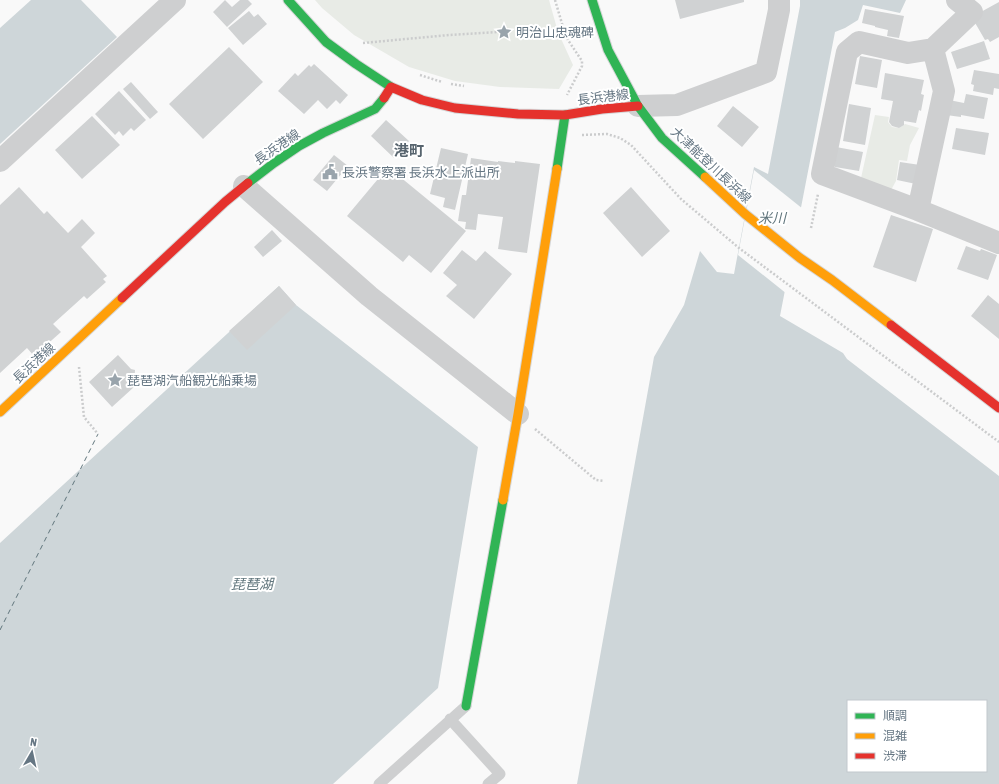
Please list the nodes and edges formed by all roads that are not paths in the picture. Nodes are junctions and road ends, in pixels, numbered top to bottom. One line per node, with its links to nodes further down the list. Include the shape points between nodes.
1 (175, 0): 10 (street)
2 (288, 0): 7 (main road, via 326,42)
3 (592, 0): 8 (main road, 大津能登川長浜線, via 608,50)
4 (779, 0): 8 (street, via 766,72 677,105)
5 (971, 4): 6 (street)
6 (933, 49): 12 (street, via 944,91); 12 (street, via 908,53 859,42 847,52 822,174)
7 (391, 87): 9 (main road, 長浜港線, via 422,100 455,108); 11 (main road, 長浜港線, via 375,109 299,146)
8 (638, 106): 9 (main road, 長浜港線); 14 (main road, 大津能登川長浜線, via 662,138 745,214)
9 (565, 115): 16 (main road)
10 (0, 161)
11 (244, 186): 15 (main road, 長浜港線); 16 (street, via 369,296)
12 (918, 210): 13 (street)
13 (999, 243)
14 (999, 408)
15 (0, 412)
16 (518, 414): 17 (main road)
17 (466, 706): 18 (lane)
18 (450, 719): 19 (lane); 20 (lane, via 500,774)
19 (379, 784)
20 (488, 784)

